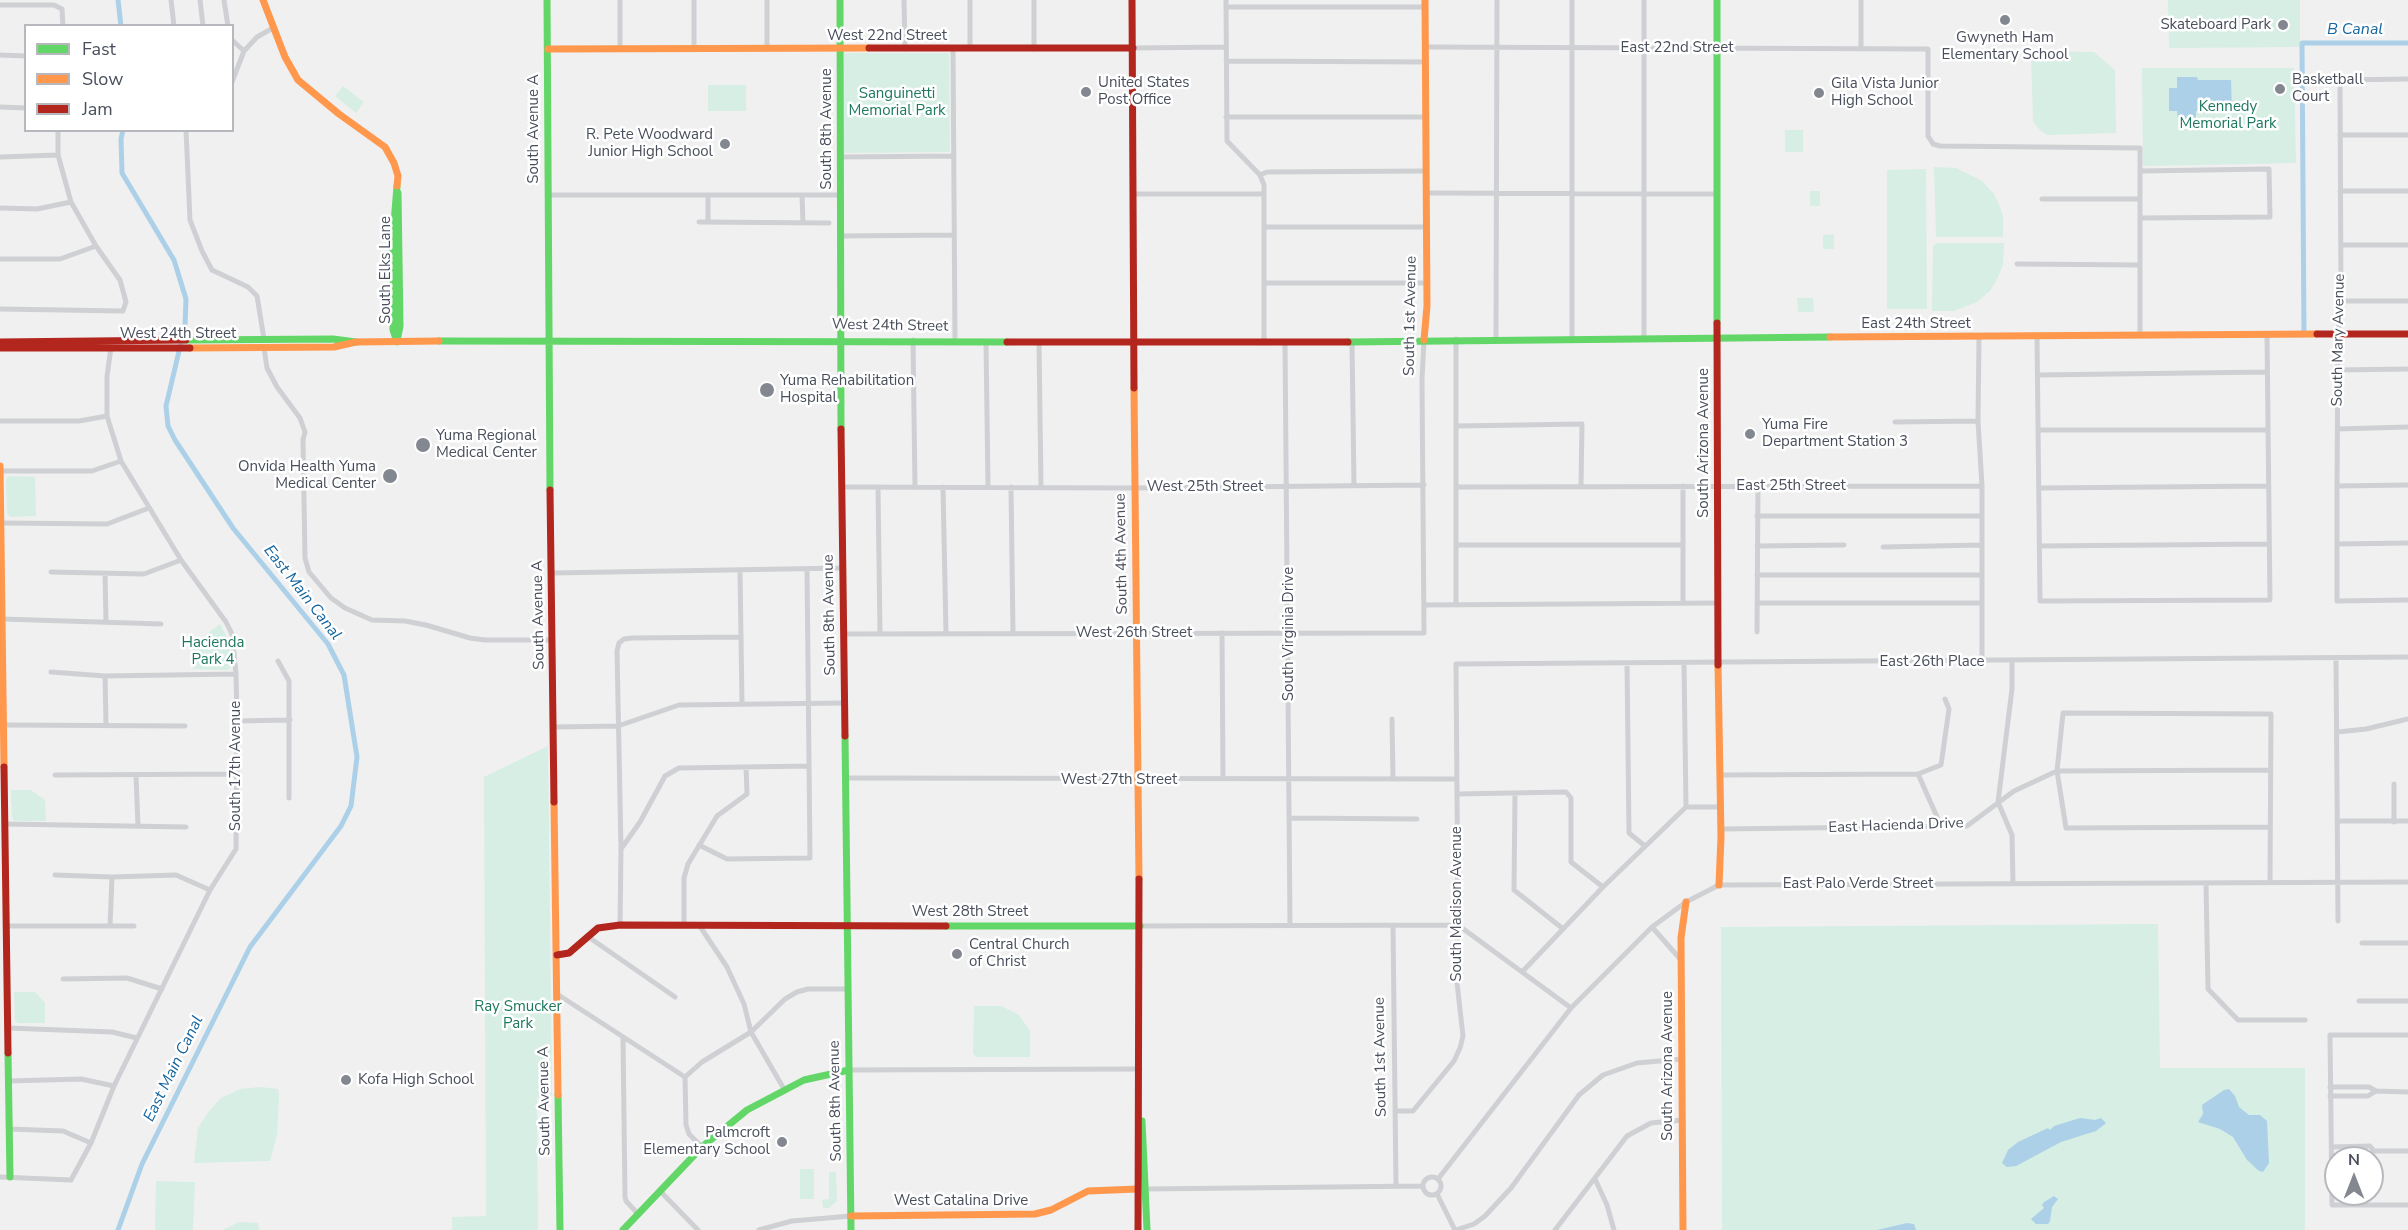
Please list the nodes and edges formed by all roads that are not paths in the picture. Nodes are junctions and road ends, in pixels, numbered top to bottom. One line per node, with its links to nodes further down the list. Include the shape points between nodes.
1 (171, 0): 24 (street)
2 (200, 0): 25 (street)
3 (224, 0): 26 (street)
4 (263, 0): 27 (street)
5 (547, 0): 40 (street, South Avenue A)
6 (620, 0): 31 (street)
7 (694, 0): 41 (street)
8 (766, 0): 32 (street)
9 (840, 0): 42 (street, South 8th Avenue)
10 (904, 0): 43 (street)
11 (970, 0): 33 (street)
12 (1034, 0): 34 (street)
13 (1132, 0): 35 (street, South 4th Avenue)
14 (1226, 0): 22 (street)
15 (1497, 0): 36 (street)
16 (1572, 0): 37 (street)
17 (1644, 0): 38 (street)
18 (1717, 0): 39 (street, South Arizona Avenue)
19 (1861, 0): 45 (street)
20 (1425, 3): 22 (street); 30 (street, South 1st Avenue)
21 (0, 5): 23 (street, via 54,5 62,9)
22 (1226, 7): 29 (street)
23 (63, 24)
24 (174, 24)
25 (203, 24)
26 (228, 24)
27 (273, 28): 46 (street); 125 (street, South Elks Lane, via 298,80 377,140 394,162 399,201)
28 (234, 42): 46 (street)
29 (1226, 47): 35 (street, West 22nd Street); 49 (street)
30 (1425, 47): 36 (street, East 22nd Street); 50 (street, South 1st Avenue)
31 (620, 48): 40 (street, West 22nd Street); 41 (street, West 22nd Street)
32 (767, 48): 41 (street, West 22nd Street); 42 (street, West 22nd Street)
33 (970, 48): 34 (street, West 22nd Street); 44 (street, West 22nd Street)
34 (1034, 48): 35 (street, West 22nd Street)
35 (1132, 48): 73 (street, South 4th Avenue)
36 (1497, 48): 37 (street, East 22nd Street); 71 (street)
37 (1572, 48): 38 (street, East 22nd Street); 72 (street)
38 (1644, 48): 39 (street, East 22nd Street); 75 (street)
39 (1717, 48): 45 (street, East 22nd Street); 76 (street, South Arizona Avenue)
40 (548, 49): 77 (street, South Avenue A)
41 (694, 49)
42 (840, 49): 43 (street, West 22nd Street); 64 (street, South 8th Avenue)
43 (905, 49): 44 (street, West 22nd Street)
44 (953, 49): 62 (street)
45 (1860, 49): 66 (street, East 22nd Street, via 1928,49 1928,136 1933,144 2140,148)
46 (244, 51): 51 (street)
47 (0, 55): 48 (street)
48 (24, 56)
49 (1226, 61): 50 (street); 55 (street)
50 (1426, 62): 56 (street, South 1st Avenue)
51 (234, 77)
52 (2408, 80): 59 (street, South Mary Avenue, via 2340,80)
53 (0, 108): 54 (street)
54 (24, 108)
55 (1226, 117): 56 (street); 67 (street, via 1227,141)
56 (1426, 117): 65 (street, South 1st Avenue)
57 (58, 132): 61 (street)
58 (186, 132): 114 (street, via 190,220 212,270 248,287 256,296)
59 (2340, 135): 60 (street); 68 (street, South Mary Avenue)
60 (2408, 135)
61 (58, 155): 63 (street); 83 (street)
62 (954, 156): 64 (street); 92 (street)
63 (0, 157)
64 (840, 157): 79 (street, South 8th Avenue)
65 (1426, 171): 67 (street, via 1268,172); 70 (street, South 1st Avenue)
66 (2141, 171): 82 (street); 85 (street, via 2269,169 2270,217)
67 (1260, 176): 74 (street)
68 (2340, 191): 69 (street); 94 (street, South Mary Avenue)
69 (2408, 191)
70 (1426, 193): 71 (street); 91 (street, South 1st Avenue)
71 (1496, 193): 72 (street); 117 (street)
72 (1572, 193): 75 (street); 111 (street)
73 (1133, 194): 74 (street); 129 (street, South 4th Avenue)
74 (1264, 194): 90 (street)
75 (1644, 194): 76 (street); 112 (street)
76 (1717, 194): 113 (street, South Arizona Avenue)
77 (548, 195): 80 (street); 121 (street, South Avenue A)
78 (802, 195): 79 (street); 80 (street); 88 (street)
79 (840, 195): 93 (street, South 8th Avenue)
80 (708, 196): 87 (street)
81 (2042, 199): 82 (street)
82 (2140, 199): 85 (street)
83 (71, 202): 84 (street, via 37,209); 96 (street)
84 (0, 208)
85 (2141, 218): 99 (street)
86 (699, 222): 87 (street)
87 (708, 222): 88 (street)
88 (803, 223): 89 (street)
89 (829, 223)
90 (1264, 227): 91 (street); 100 (street)
91 (1426, 227): 101 (street, South 1st Avenue)
92 (953, 235): 93 (street); 122 (street)
93 (840, 236): 115 (street, South 8th Avenue)
94 (2341, 245): 95 (street); 102 (street, South Mary Avenue)
95 (2408, 245)
96 (96, 246): 97 (street, via 60,260); 104 (street, via 120,280 126,302 123,311)
97 (0, 259)
98 (2018, 264): 99 (street)
99 (2140, 265): 106 (street)
100 (1264, 283): 101 (street); 130 (street)
101 (1426, 283): 120 (street, South 1st Avenue)
102 (2341, 301): 103 (street); 108 (street, South Mary Avenue)
103 (2408, 301)
104 (0, 309)
105 (2408, 334): 108 (street, East 24th Street)
106 (2140, 335): 107 (street, East 24th Street); 109 (street, East 24th Street)
107 (2267, 335): 108 (street, East 24th Street); 137 (street)
108 (2338, 335): 136 (street, South Mary Avenue)
109 (2037, 336): 110 (street, East 24th Street); 138 (street)
110 (1979, 337): 113 (street, East 24th Street); 141 (street)
111 (1572, 338): 112 (street, East 24th Street); 117 (street, East 24th Street)
112 (1644, 338): 113 (street, East 24th Street)
113 (1718, 338): 156 (street, South Arizona Avenue)
114 (264, 339): 118 (street, West 24th Street); 124 (street, West 24th Street); 134 (street)
115 (840, 339): 119 (street, West 24th Street); 121 (street, West 24th Street); 161 (street, South 8th Avenue)
116 (1456, 339): 117 (street, East 24th Street); 120 (street, East 24th Street); 143 (street)
117 (1496, 339)
118 (147, 340): 123 (street, West 24th Street); 133 (street, via 116,343)
119 (913, 340): 122 (street, West 24th Street); 163 (street)
120 (1424, 340): 127 (street, West 24th Street); 151 (street, South 1st Avenue)
121 (548, 341): 125 (street, West 24th Street); 193 (street, South Avenue A)
122 (955, 341): 126 (street, West 24th Street)
123 (0, 342)
124 (356, 342): 125 (street, West 24th Street); 134 (street, West 24th Street, via 333,347)
125 (397, 342)
126 (986, 342): 128 (street, West 24th Street); 165 (street)
127 (1352, 342): 131 (street, West 24th Street); 153 (street)
128 (1039, 343): 129 (street, West 24th Street); 167 (street)
129 (1134, 343): 130 (street, West 24th Street); 170 (street, South 4th Avenue)
130 (1264, 343): 131 (street, West 24th Street)
131 (1285, 343): 168 (street, South Virginia Drive)
132 (0, 348): 133 (street, West 24th Street)
133 (111, 348): 134 (street, West 24th Street); 139 (street, South 17th Avenue)
134 (264, 348): 216 (street, via 267,368 305,432 305,558 309,572 331,598 372,620 405,621 485,640)
135 (2408, 369): 136 (street)
136 (2338, 370): 145 (street, South Mary Avenue)
137 (2267, 372): 138 (street); 147 (street)
138 (2038, 375): 146 (street)
139 (107, 416): 140 (street, via 79,421); 148 (street, South 17th Avenue)
140 (0, 421)
141 (1978, 421): 142 (street); 158 (street)
142 (1894, 422)
143 (1456, 426): 154 (street, via 1582,424); 169 (street)
144 (2408, 427): 145 (street)
145 (2337, 429): 160 (street, South Mary Avenue)
146 (2038, 430): 147 (street); 171 (street)
147 (2268, 430): 159 (street)
148 (121, 461): 150 (street, via 92,471); 173 (street, South 17th Avenue)
149 (0, 466): 150 (street)
150 (0, 471): 172 (street)
151 (1424, 485): 153 (street, West 25th Street); 202 (street, South 1st Avenue)
152 (2408, 485): 160 (street)
153 (1354, 486): 168 (street, West 25th Street)
154 (1581, 486): 155 (street, East 25th Street); 169 (street, East 25th Street)
155 (1683, 486): 156 (street, East 25th Street); 181 (street)
156 (1718, 486): 157 (street, East 25th Street); 198 (street, South Arizona Avenue)
157 (1758, 486): 158 (street, East 25th Street); 174 (street)
158 (1982, 486): 175 (street)
159 (2269, 486): 171 (street); 179 (street)
160 (2337, 486): 180 (street, South Mary Avenue)
161 (842, 487): 162 (street, West 25th Street); 188 (street, South 8th Avenue)
162 (878, 487): 163 (street, West 25th Street); 213 (street)
163 (915, 487): 164 (street, West 25th Street)
164 (943, 487): 165 (street, West 25th Street); 214 (street)
165 (988, 487): 166 (street, West 25th Street)
166 (1011, 487): 167 (street, West 25th Street); 207 (street)
167 (1041, 487): 170 (street, West 25th Street)
168 (1287, 487): 170 (street, West 25th Street); 210 (street, South Virginia Drive)
169 (1456, 487): 178 (street)
170 (1134, 488): 208 (street, South 4th Avenue)
171 (2039, 488): 185 (street)
172 (0, 494): 176 (street)
173 (149, 508): 176 (street, via 107,524); 187 (street, South 17th Avenue)
174 (1757, 516): 175 (street); 184 (street)
175 (1982, 516): 183 (street)
176 (1, 523): 203 (street)
177 (2408, 543): 180 (street)
178 (1456, 544): 181 (street); 201 (street)
179 (2269, 544): 185 (street); 185 (street, via 2270,600 2040,601)
180 (2338, 544): 196 (street, South Mary Avenue, via 2337,601)
181 (1683, 545): 197 (street)
182 (1844, 545): 184 (street)
183 (1982, 545): 186 (street); 194 (street)
184 (1757, 546): 195 (street)
185 (2040, 546)
186 (1883, 547)
187 (181, 560): 192 (street, via 144,574); 227 (street, South 17th Avenue, via 232,634)
188 (843, 568): 189 (street); 212 (street, South 8th Avenue)
189 (807, 569): 190 (street); 230 (street)
190 (740, 571): 193 (street); 215 (street)
191 (51, 572): 192 (street)
192 (105, 573): 204 (street)
193 (552, 573): 216 (street, South Avenue A)
194 (1982, 574): 195 (street); 200 (street)
195 (1757, 575): 199 (street)
196 (2408, 600)
197 (1683, 603): 198 (street); 201 (street)
198 (1718, 603): 221 (street, South Arizona Avenue)
199 (1757, 603): 200 (street); 206 (street)
200 (1982, 603): 222 (street)
201 (1456, 604): 202 (street)
202 (1425, 605): 211 (street, South 1st Avenue)
203 (2, 619): 204 (street); 238 (street)
204 (106, 622): 205 (street)
205 (161, 624)
206 (1757, 632)
207 (1014, 633): 208 (street, West 26th Street); 214 (street, West 26th Street)
208 (1136, 633): 209 (street, West 26th Street); 254 (street, South 4th Avenue)
209 (1222, 633): 210 (street, West 26th Street); 257 (street)
210 (1288, 633): 211 (street, West 26th Street); 255 (street, South Virginia Drive)
211 (1424, 633)
212 (844, 634): 213 (street, West 26th Street); 231 (street, South 8th Avenue)
213 (880, 634): 214 (street, West 26th Street)
214 (946, 634)
215 (740, 637): 232 (street); 240 (street, via 624,639 617,651)
216 (553, 640): 241 (street, South Avenue A)
217 (2408, 657): 218 (street, East 26th Place)
218 (2336, 658): 220 (street, East 26th Place); 242 (street)
219 (278, 661): 235 (street, via 290,681)
220 (2012, 661): 222 (street, East 26th Place); 263 (street)
221 (1718, 662): 222 (street, East 26th Place); 224 (street, East 26th Place); 250 (street, South Arizona Avenue)
222 (1982, 662)
223 (1627, 663): 224 (street, East 26th Place); 225 (street, East 26th Place); 278 (street, via 1629,833)
224 (1684, 663): 264 (street)
225 (1456, 664): 256 (street, South Madison Avenue)
226 (51, 672): 228 (street)
227 (236, 674): 228 (street); 236 (street, South 17th Avenue)
228 (105, 676): 237 (street)
229 (1945, 699): 248 (street, via 1949,709 1941,765)
230 (809, 703): 231 (street); 232 (street); 243 (street)
231 (845, 703): 253 (street, South 8th Avenue)
232 (742, 704): 240 (street, via 679,705)
233 (1392, 719): 258 (street)
234 (2408, 719): 242 (street)
235 (290, 720): 236 (street); 262 (street)
236 (237, 721): 247 (street, South 17th Avenue)
237 (106, 724): 238 (street); 239 (street)
238 (4, 725): 252 (street)
239 (185, 726)
240 (618, 726): 241 (street); 279 (street)
241 (554, 727): 308 (street, South Avenue A)
242 (2337, 732): 268 (street)
243 (809, 766): 244 (street); 277 (street, via 810,858 727,859)
244 (746, 767): 277 (street, via 747,794 717,816); 279 (street, via 679,768 665,776)
245 (2271, 770): 246 (street, East Hacienda Drive); 246 (street, via 2271,714 2063,713); 274 (street)
246 (2057, 771): 263 (street, East Hacienda Drive); 274 (street, via 2066,828)
247 (238, 774): 251 (street); 289 (street, South 17th Avenue, via 236,849)
248 (1918, 774): 250 (street); 276 (street)
249 (55, 775): 251 (street)
250 (1720, 775): 265 (street, South Arizona Avenue)
251 (136, 776): 272 (street)
252 (2, 777): 271 (street)
253 (846, 778): 254 (street, West 27th Street); 292 (street, South 8th Avenue)
254 (1137, 779): 257 (street, West 27th Street); 300 (street, South 4th Avenue)
255 (1289, 779): 257 (street, West 27th Street); 258 (street, West 27th Street); 266 (street, South Virginia Drive)
256 (1456, 779): 258 (street, West 27th Street); 260 (street, South Madison Avenue)
257 (1223, 780)
258 (1392, 780)
259 (2394, 784): 270 (street)
260 (1456, 794): 261 (street); 296 (street, South Madison Avenue)
261 (1515, 794): 288 (street, via 1566,792 1571,798 1571,862); 304 (street, via 1514,890)
262 (290, 798)
263 (1998, 802): 276 (street, East Hacienda Drive, via 1967,826); 285 (street, via 2012,835)
264 (1686, 807): 265 (street); 278 (street)
265 (1720, 807): 275 (street, South Arizona Avenue)
266 (1290, 818): 267 (street); 301 (street, South Virginia Drive)
267 (1417, 819)
268 (2338, 821): 270 (street); 283 (street)
269 (2408, 821): 270 (street)
270 (2394, 822)
271 (5, 825): 272 (street); 297 (street)
272 (138, 826): 273 (street)
273 (186, 827)
274 (2270, 827): 282 (street)
275 (1721, 828): 276 (street, East Hacienda Drive); 287 (street, South Arizona Avenue)
276 (1942, 828)
277 (699, 844): 294 (street, via 684,878)
278 (1646, 846): 288 (street)
279 (621, 849): 293 (street)
280 (56, 875): 281 (street)
281 (112, 877): 289 (street, via 177,875); 298 (street)
282 (2270, 881): 283 (street, East Palo Verde Street); 286 (street, East Palo Verde Street)
283 (2339, 882): 284 (street, East Palo Verde Street); 291 (street)
284 (2408, 882)
285 (2013, 883): 286 (street, East Palo Verde Street); 287 (street, East Palo Verde Street)
286 (2206, 883): 319 (street, via 2208,989 2238,1020)
287 (1719, 885): 290 (street, East Palo Verde Street)
288 (1603, 887): 304 (street)
289 (210, 890): 312 (street, South 17th Avenue)
290 (1686, 902): 303 (street, East Palo Verde Street); 309 (street, South Arizona Avenue)
291 (2338, 921)
292 (847, 924): 295 (street, West 28th Street); 300 (street, West 28th Street); 313 (street, South 8th Avenue)
293 (620, 925): 294 (street, West 28th Street); 305 (street, West 28th Street, via 601,927)
294 (684, 925): 295 (street, West 28th Street)
295 (699, 925): 321 (street, via 727,967 744,1004)
296 (1458, 925): 302 (street, West 28th Street); 310 (street); 337 (street, South Madison Avenue, via 1456,974 1463,1025 1460,1048 1413,1111)
297 (6, 926): 298 (street); 320 (street)
298 (110, 926): 299 (street)
299 (135, 926)
300 (1140, 926): 301 (street, West 28th Street); 326 (street, South 4th Avenue)
301 (1290, 926): 302 (street, West 28th Street)
302 (1393, 926): 337 (street, South 1st Avenue)
303 (1652, 927): 309 (street); 318 (street, East Palo Verde Street)
304 (1563, 928): 310 (street)
305 (587, 936): 308 (street, West 28th Street, via 567,954); 315 (street)
306 (2408, 943): 307 (street)
307 (2362, 944)
308 (557, 955): 314 (street, South Avenue A)
309 (1681, 960): 325 (street, South Arizona Avenue)
310 (1523, 971): 318 (street)
311 (63, 979): 312 (street, via 127,978)
312 (162, 989): 323 (street, South 17th Avenue)
313 (848, 989): 321 (street, via 797,992); 327 (street, South 8th Avenue)
314 (557, 994): 324 (street); 359 (street, South Avenue A)
315 (675, 997)
316 (2360, 1001): 317 (street)
317 (2408, 1001)
318 (1571, 1008): 347 (street, East Palo Verde Street)
319 (2303, 1020)
320 (8, 1028): 323 (street, via 112,1032); 329 (street)
321 (751, 1032): 328 (street); 332 (street)
322 (2408, 1035): 331 (street, via 2330,1035)
323 (137, 1038): 330 (street, South 17th Avenue)
324 (623, 1038): 328 (street); 357 (street, via 625,1197)
325 (1682, 1059): 338 (street, South Arizona Avenue); 366 (street, via 1637,1064 1603,1075 1579,1095 1511,1188 1485,1216)
326 (1140, 1069): 327 (street); 336 (street, South 4th Avenue)
327 (849, 1070): 332 (street); 358 (street, South 8th Avenue)
328 (685, 1077): 342 (street, via 686,1125)
329 (9, 1081): 330 (street, via 81,1078); 339 (street)
330 (114, 1086): 340 (street, South 17th Avenue)
331 (2330, 1087): 333 (street, via 2369,1087); 335 (street)
332 (784, 1089): 342 (street, via 747,1110)
333 (2376, 1091): 334 (street); 335 (street, via 2368,1096)
334 (2408, 1092)
335 (2330, 1096): 341 (street)
336 (1140, 1107): 351 (street, South 4th Avenue); 352 (street, South 4th Avenue)
337 (1396, 1111): 349 (street, South 1st Avenue)
338 (1682, 1120): 348 (street, via 1651,1123 1627,1136); 369 (street, South Arizona Avenue)
339 (9, 1129): 340 (street, via 63,1131); 346 (street)
340 (91, 1143): 346 (street, South 17th Avenue, via 71,1180)
341 (2331, 1146)
342 (702, 1147): 353 (street)
343 (2384, 1151): 344 (street)
344 (2408, 1151)
345 (0, 1177): 346 (street)
346 (10, 1177)
347 (1438, 1179): 350 (street, via 1428,1178); 354 (street, via 1442,1187)
348 (1595, 1179): 367 (street); 368 (street)
349 (1396, 1186): 350 (street); 351 (street)
350 (1423, 1186): 354 (street, via 1428,1194)
351 (1146, 1189): 352 (street, West Catalina Drive); 365 (street, South 4th Avenue)
352 (1137, 1190): 358 (street, West Catalina Drive, via 1088,1191 1035,1214); 364 (street, South 4th Avenue)
353 (660, 1191): 357 (street); 361 (street)
354 (1437, 1194): 366 (street)
355 (2384, 1205): 356 (street)
356 (2408, 1205)
357 (638, 1214): 360 (street)
358 (851, 1216): 362 (street, via 792,1221); 363 (street, South 8th Avenue)
359 (560, 1230)
360 (623, 1230)
361 (698, 1230)
362 (759, 1230)
363 (851, 1230)
364 (1138, 1230)
365 (1147, 1230)
366 (1455, 1230)
367 (1555, 1230)
368 (1614, 1230)
369 (1683, 1230)

